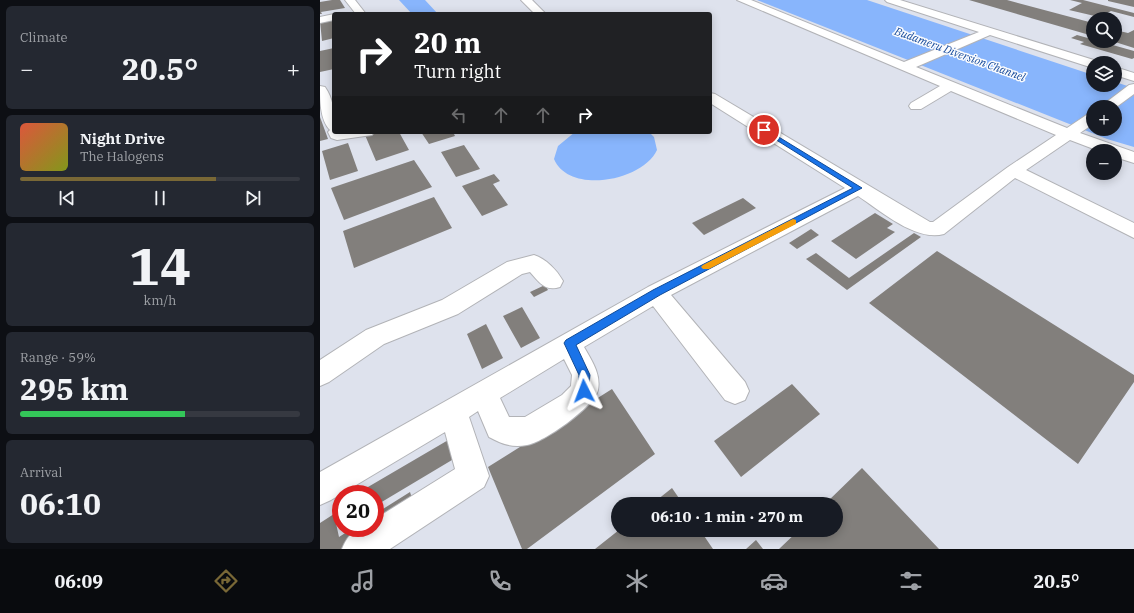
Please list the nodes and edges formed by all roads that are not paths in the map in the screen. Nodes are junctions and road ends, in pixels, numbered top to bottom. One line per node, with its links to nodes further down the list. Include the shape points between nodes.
1 (350, 0): 5 (lane)
2 (526, 0): 6 (lane)
3 (742, 0): 11 (lane)
4 (890, 0): 9 (lane)
5 (356, 12)
6 (539, 12)
7 (332, 17): 8 (lane)
8 (320, 20)
9 (984, 33): 10 (lane); 11 (lane)
10 (1086, 62)
11 (906, 66): 15 (lane)
12 (1122, 73): 13 (lane)
13 (1134, 77)
14 (322, 85): 20 (lane)
15 (950, 86): 19 (lane); 22 (lane)
16 (1134, 88): 18 (lane)
17 (712, 98): 29 (lane)
18 (1117, 100)
19 (916, 106)
20 (332, 119)
21 (1086, 122): 22 (lane)
22 (1071, 132): 25 (lane); 28 (lane)
23 (337, 134): 24 (lane)
24 (347, 134)
25 (1099, 144)
26 (1122, 154): 27 (lane)
27 (1134, 158)
28 (1014, 171): 29 (lane, via 937,229 928,230); 30 (lane)
29 (859, 188): 32 (lane)
30 (1134, 231)
31 (552, 281): 34 (lane, via 534,263 515,268 450,307 375,337)
32 (656, 293): 33 (lane); 35 (lane)
33 (570, 343): 36 (lane); 36 (lane, via 584,375 584,391 572,404 528,431 508,432 499,427)
34 (320, 374)
35 (735, 391)
36 (484, 393): 37 (lane)
37 (453, 412): 38 (lane); 39 (lane, via 473,476)
38 (320, 489)
39 (359, 549)

